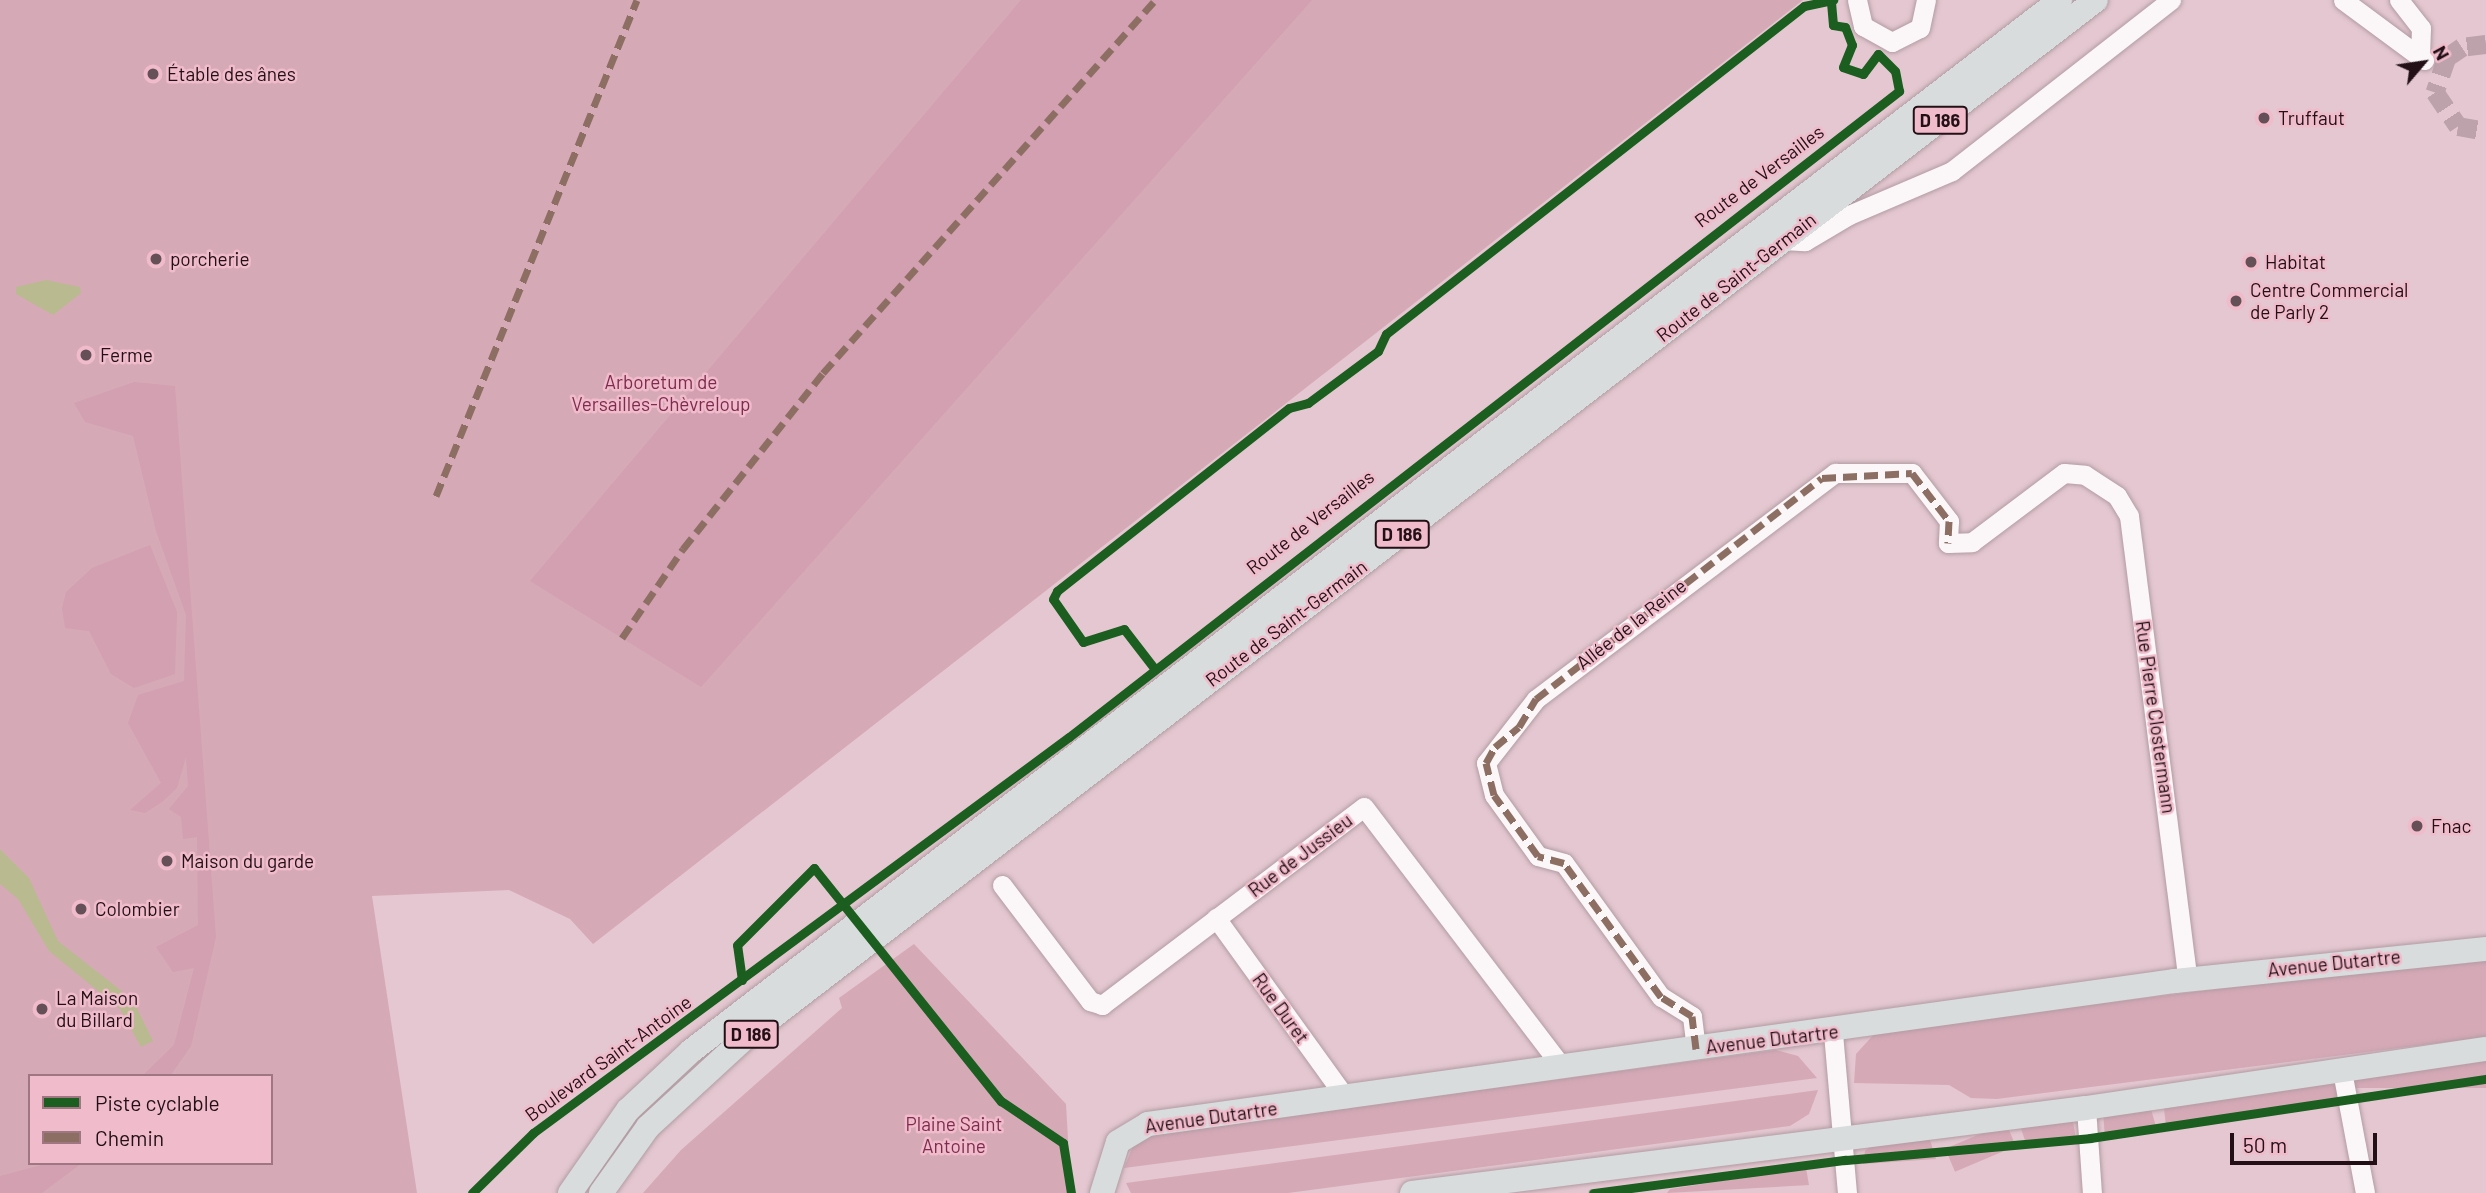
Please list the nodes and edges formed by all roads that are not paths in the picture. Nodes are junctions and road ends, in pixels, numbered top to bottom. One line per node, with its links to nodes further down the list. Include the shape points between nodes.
1 (1857, 0): 2 (street, via 1863,26 1892,42 1920,28)
2 (1926, 0)
3 (2060, 0): 22 (main road, Route de Saint-Germain / D 186, via 691,1051 628,1110)
4 (2096, 0): 8 (main road, Route de Saint-Germain / D 186)
5 (2171, 0): 8 (street, via 1952,172 1849,215 1805,241)
6 (2343, 0): 7 (street, via 2422,58 2421,28)
7 (2399, 0)
8 (1783, 240): 23 (main road, Route de Saint-Germain / D 186, via 746,1037 648,1127)
9 (2085, 475): 13 (street, Rue Pierre Clostermann, via 2117,496 2129,516); 15 (street, Allée de la Reine, via 2064,473 1972,542 1948,543 1949,521 1912,474 1822,478 1536,699 1520,727 1495,747 1486,763 1494,795 1538,856 1564,863 1661,997 1692,1016)
10 (1002, 885): 11 (street, Rue de Jussieu, via 1090,1001 1102,1006)
11 (1216, 918): 17 (street, Rue de Jussieu, via 1364,807); 19 (street, Rue Duret)
12 (2486, 949): 13 (main road, Avenue Dutartre)
13 (2188, 979): 14 (main road, Avenue Dutartre)
14 (1833, 1033): 15 (main road, Avenue Dutartre); 21 (street)
15 (1696, 1049): 17 (main road, Avenue Dutartre)
16 (2486, 1049): 18 (main road)
17 (1562, 1067): 19 (main road, Avenue Dutartre)
18 (2342, 1071): 20 (main road); 28 (street)
19 (1346, 1098): 24 (main road, Avenue Dutartre, via 1137,1128 1118,1142)
20 (2086, 1108): 21 (main road); 27 (street)
21 (1843, 1140): 25 (main road); 26 (street)
22 (573, 1188)
23 (601, 1193)
24 (1101, 1193)
25 (1412, 1193)
26 (1847, 1193)
27 (2092, 1193)
28 (2365, 1193)

